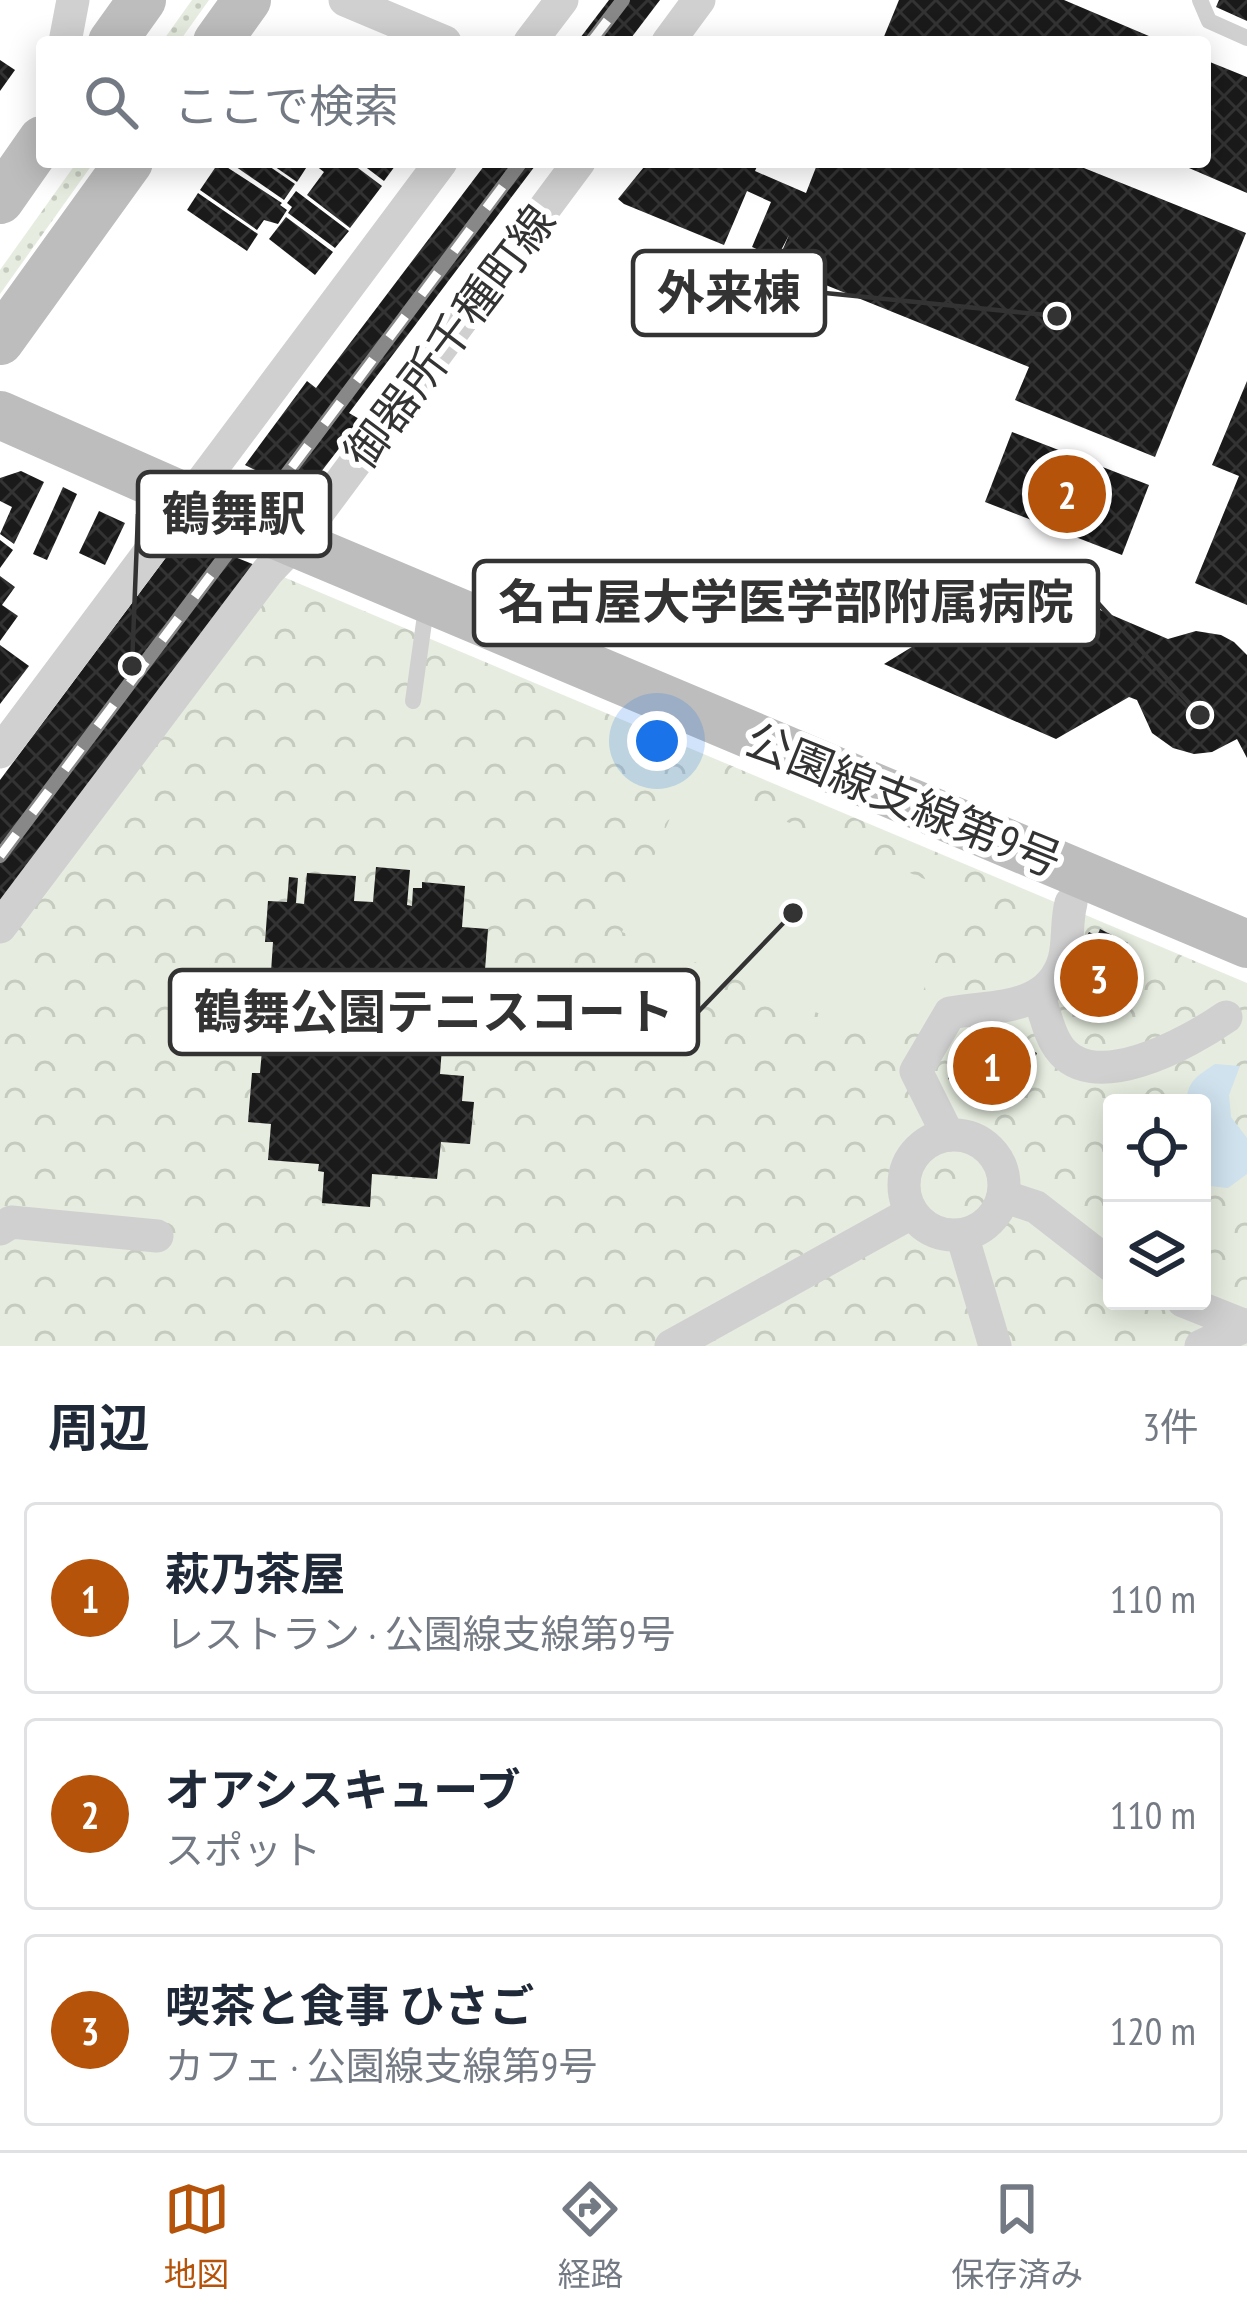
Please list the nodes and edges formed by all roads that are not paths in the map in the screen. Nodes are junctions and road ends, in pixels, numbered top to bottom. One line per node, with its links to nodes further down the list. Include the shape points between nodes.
1 (73, 0): 8 (street)
2 (142, 0): 9 (street)
3 (247, 0): 10 (street)
4 (345, 0): 11 (street)
5 (562, 0): 12 (street)
6 (699, 0): 13 (street)
7 (1200, 0): 14 (lane, via 1210,21)
8 (65, 36)
9 (116, 36)
10 (221, 36)
11 (431, 36)
12 (535, 36)
13 (672, 36)
14 (1247, 38)
15 (36, 149): 19 (street)
16 (125, 168): 20 (street)
17 (437, 168): 22 (street)
18 (574, 168): 23 (street, 御器所千種町線)
19 (0, 200)
20 (0, 340)
21 (0, 415): 22 (street, 公園線支線第9号)
22 (193, 495): 23 (street, 公園線支線第9号); 26 (street)
23 (308, 526): 24 (street, 公園線支線第9号); 28 (street, 御器所千種町線)
24 (428, 597): 25 (lane); 29 (street, 公園線支線第9号)
25 (413, 701)
26 (0, 752)
27 (1071, 903): 30 (street, via 1066,955)
28 (0, 927)
29 (1247, 944)
30 (1039, 998): 31 (street, via 1057,1046 1082,1065 1159,1054); 32 (street, via 950,1013 935,1033 916,1071)
31 (1226, 1017)
32 (947, 1135): 33 (street, via 992,1152); 34 (street, via 908,1164)
33 (1003, 1196): 36 (street, via 989,1222); 38 (street, via 1036,1207)
34 (911, 1213): 36 (street, via 933,1232); 41 (street)
35 (0, 1229): 37 (street, via 11,1222)
36 (962, 1235): 42 (street)
37 (158, 1236)
38 (1103, 1259)
39 (1207, 1310): 40 (street)
40 (1245, 1325): 43 (street)
41 (671, 1346)
42 (994, 1346)
43 (1201, 1346)

